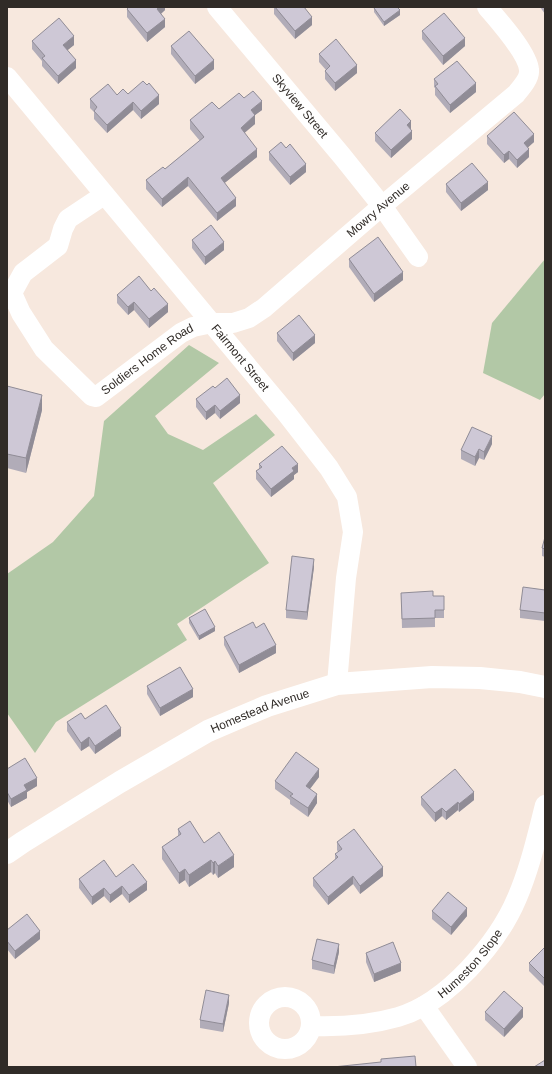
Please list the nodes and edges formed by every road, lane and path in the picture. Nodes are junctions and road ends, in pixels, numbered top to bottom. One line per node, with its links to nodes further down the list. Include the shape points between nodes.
1 (217, 7): 5 (street, Skyview Street)
2 (487, 7): 5 (street, Mowry Avenue, via 524,56 529,71 525,82 516,94)
3 (7, 77): 4 (street, Fairmont Street)
4 (104, 194): 7 (street, Fairmont Street); 7 (street, Soldiers Home Road, via 68,219 58,246 23,273 12,294 44,349 96,397 181,333)
5 (382, 206): 6 (street, Skyview Street); 7 (street, Mowry Avenue, via 264,308 249,318 233,323)
6 (418, 257)
7 (212, 323): 8 (street, Fairmont Street, via 329,468 347,497 353,532 346,578)
8 (337, 684): 9 (main road, Homestead Avenue, via 432,678 480,678); 11 (main road, Homestead Avenue, via 267,706 208,730)
9 (545, 687)
10 (545, 805): 12 (street, Humeston Slope, via 524,881 499,932 462,975)
11 (7, 853)
12 (424, 1006): 13 (street, Humeston Slope, via 399,1017 371,1022); 14 (street)
13 (311, 1026)
14 (467, 1067)

